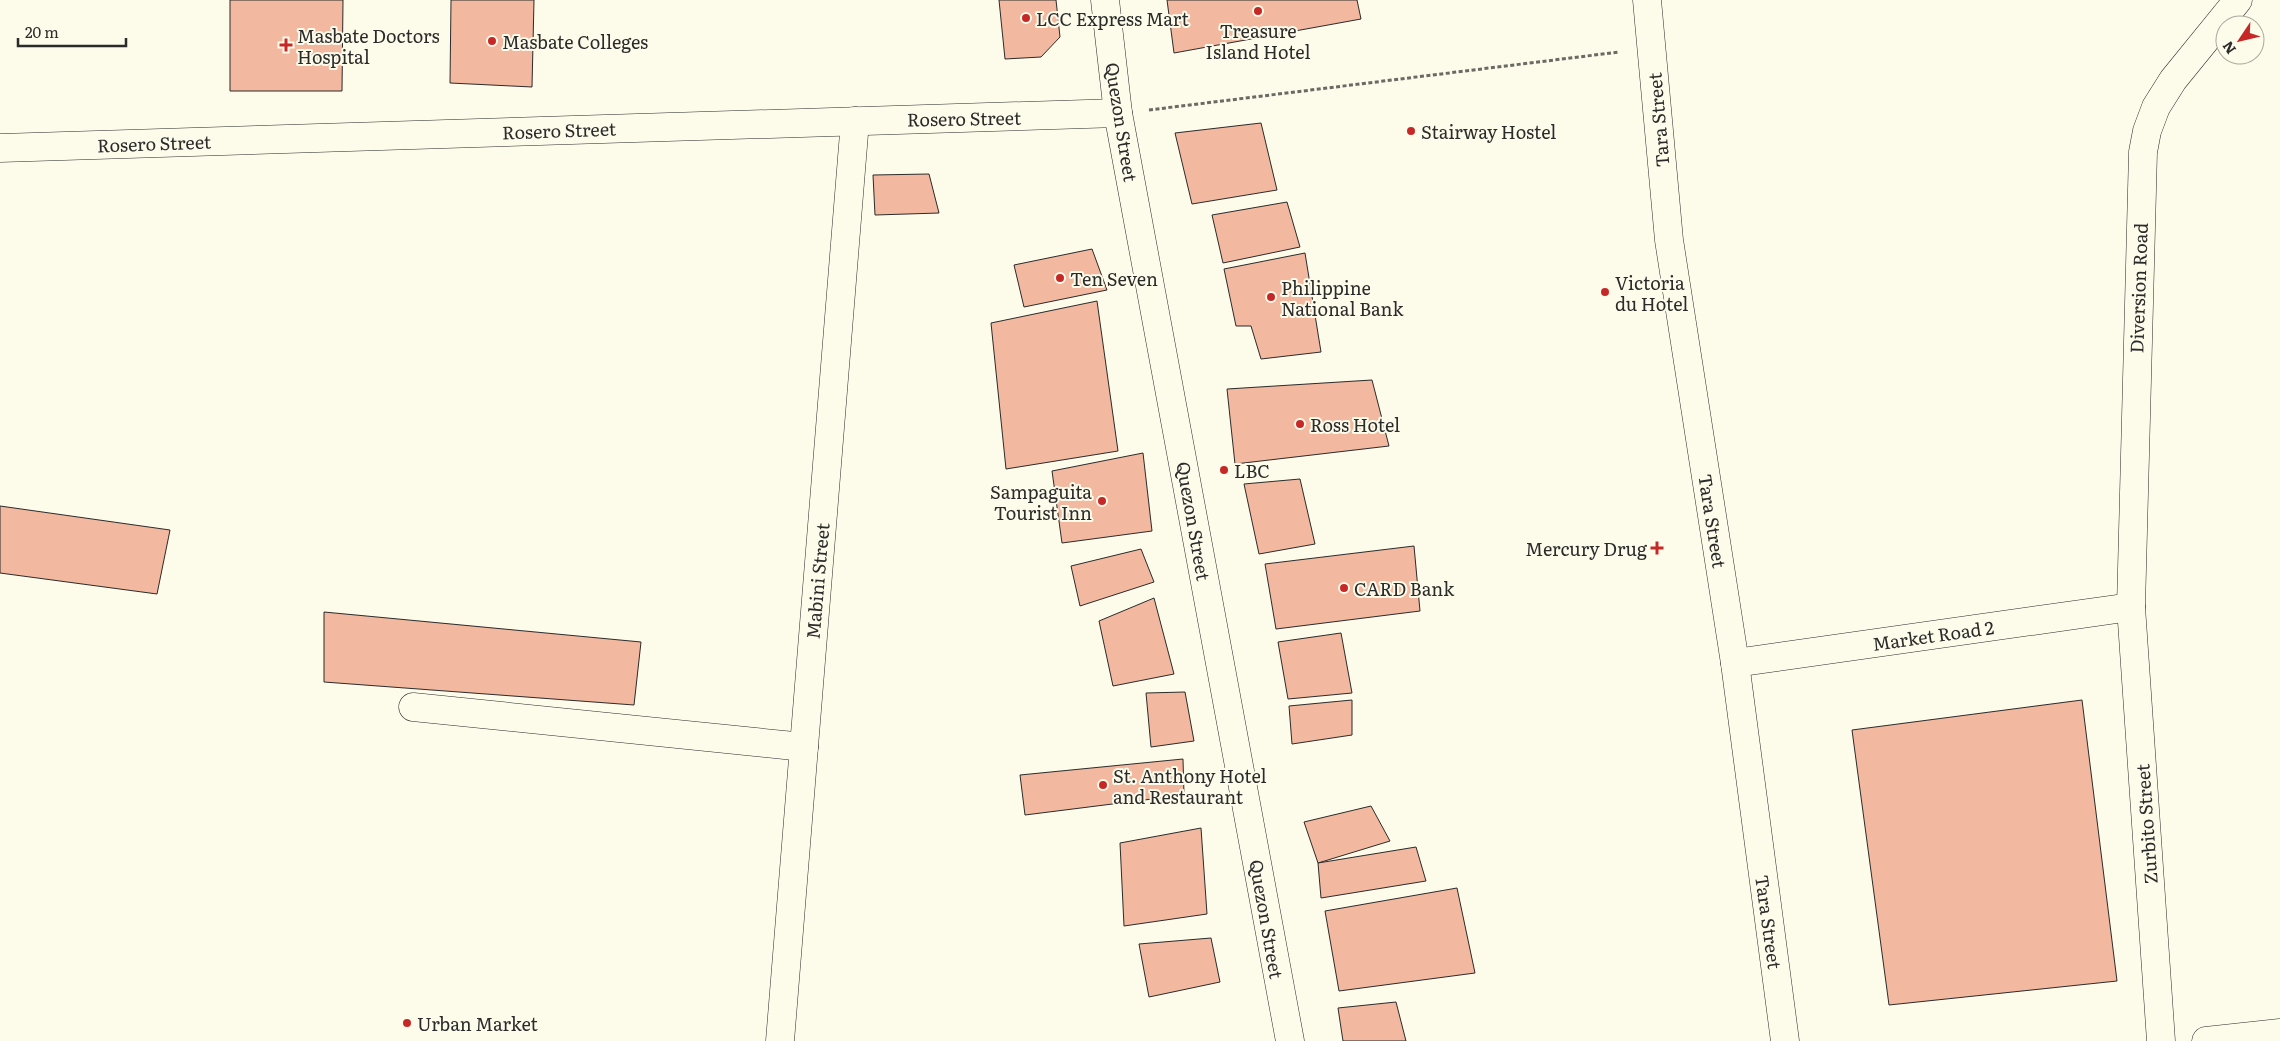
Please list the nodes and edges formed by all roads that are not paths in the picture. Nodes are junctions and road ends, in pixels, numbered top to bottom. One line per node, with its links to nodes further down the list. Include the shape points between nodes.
1 (1105, 0): 4 (street, Quezon Street)
2 (1648, 0): 8 (street, Tara Street, via 1669,240)
3 (2238, 0): 7 (street, Diversion Road, via 2173,80 2156,107 2143,152)
4 (1118, 113): 5 (street, Rosero Street); 13 (street, Quezon Street)
5 (854, 121): 6 (street, Rosero Street); 10 (street, Mabini Street)
6 (0, 148)
7 (2131, 607): 8 (street, Market Road 2); 15 (street, Zurbito Street)
8 (1735, 663): 14 (street, Tara Street)
9 (413, 707): 10 (street)
10 (804, 747): 12 (street, Mabini Street)
11 (2280, 1033): 16 (street)
12 (780, 1041)
13 (1290, 1041)
14 (1785, 1041)
15 (2161, 1041)
16 (2206, 1041)

